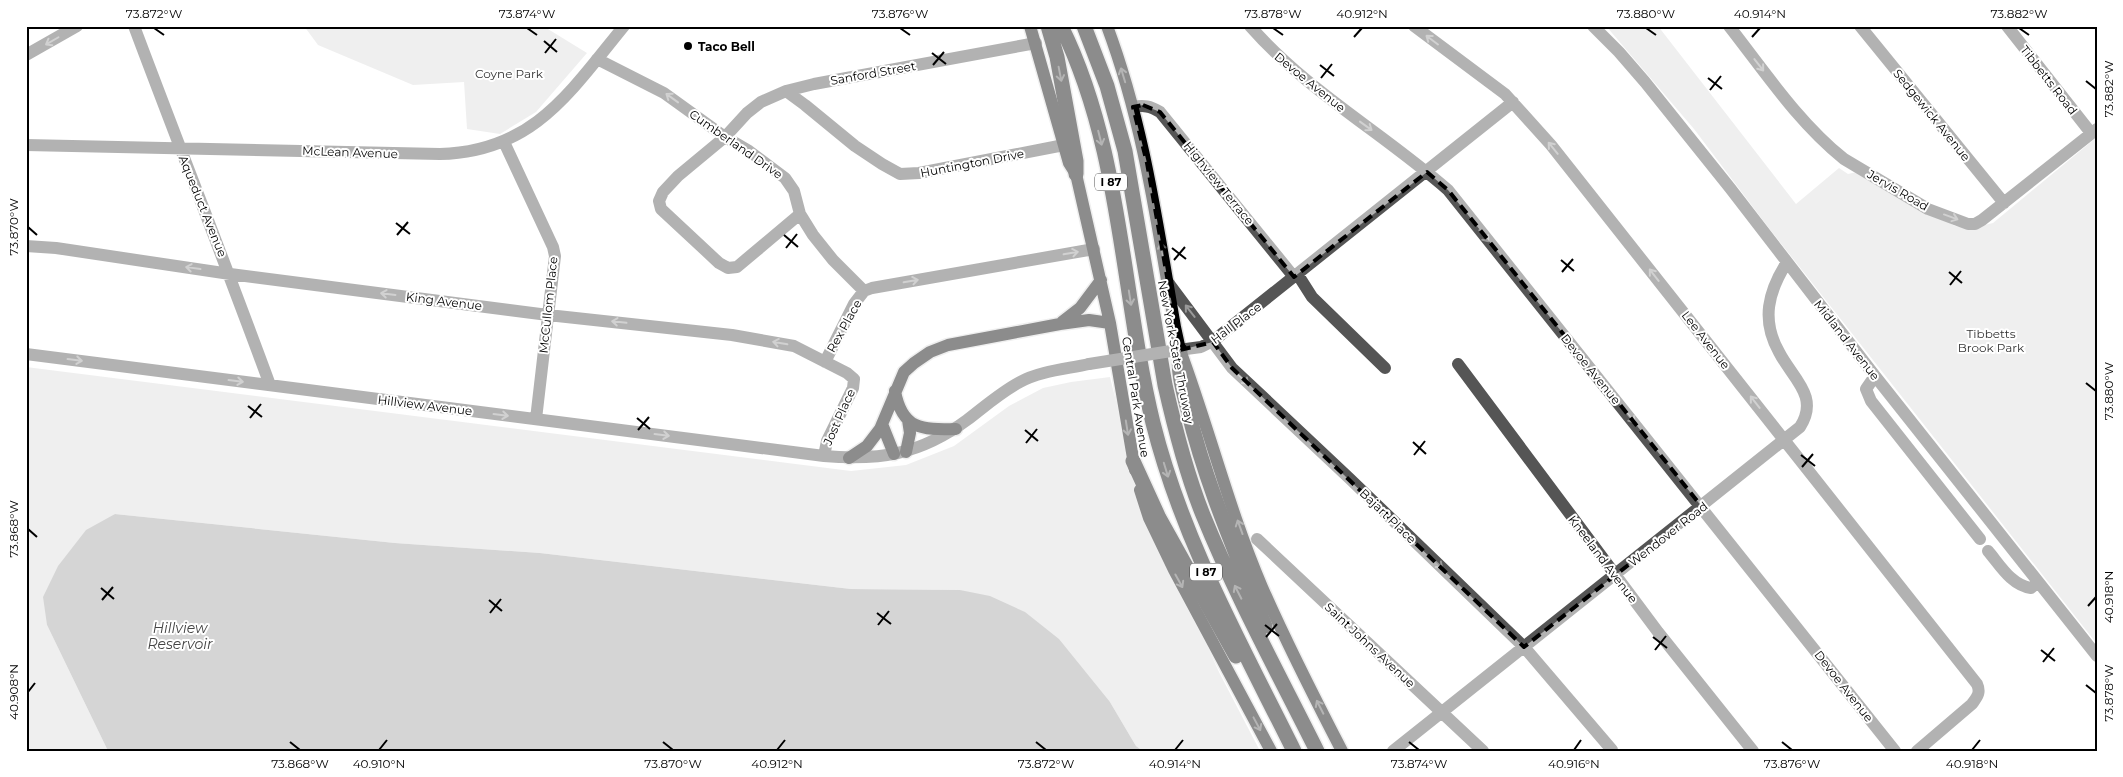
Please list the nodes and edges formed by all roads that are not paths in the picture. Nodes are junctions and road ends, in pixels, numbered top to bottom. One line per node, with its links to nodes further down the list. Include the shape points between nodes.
1 (77, 26): 16 (street, one-way to 16)
2 (134, 26): 26 (street, Aqueduct Avenue)
3 (624, 26): 17 (street, McLean Avenue)
4 (1030, 26): 15 (main road, Central Park Avenue)
5 (1048, 26): 28 (highway, one-way to 28)
6 (1061, 26): 71 (highway, I 87, one-way to 71, via 1089,97 1107,165 1145,389 1172,488 1204,567)
7 (1084, 26): 70 (highway, New York State Thruway / I 87, one-way to 7, via 1216,546 1181,450 1160,358 1126,159 1106,86)
8 (1106, 26): 20 (main road, one-way to 8)
9 (1250, 26): 27 (street, Devoe Avenue, one-way to 27, via 1273,52 1321,94)
10 (1414, 26): 19 (street, Lee Avenue, one-way to 10)
11 (1593, 26): 33 (street, Midland Avenue, via 1645,82)
12 (1729, 26): 29 (street, Jervis Road, one-way to 29, via 1801,118 1844,159 1928,209 1968,224 1982,220)
13 (1860, 26): 29 (street, Sedgewick Avenue)
14 (2007, 26): 21 (street, Tibbetts Road)
15 (1036, 44): 18 (street, Sanford Street); 25 (main road, Central Park Avenue)
16 (26, 55)
17 (597, 59): 22 (street, Cumberland Drive, one-way to 17, via 664,92); 23 (street, McLean Avenue, via 547,115)
18 (786, 91): 22 (street, Sanford Street, via 761,102); 25 (street, Huntington Drive, via 855,146 900,174 918,174)
19 (1513, 102): 27 (street, Hall Place); 56 (street, Lee Avenue, one-way to 19, via 1557,152)
20 (1133, 106): 35 (street, Highview Terrace, via 1143,105 1160,112); 37 (main road, one-way to 20, via 1147,163)
21 (2094, 131): 29 (street, Jervis Road)
22 (725, 137): 30 (street, Cumberland Drive, via 785,178 794,191); 30 (street, via 663,192 659,201 661,209 728,268 737,267)
23 (504, 142): 26 (street, McLean Avenue, via 468,152 440,154); 39 (street, McCullom Place, via 554,252)
24 (26, 145): 26 (street, McLean Avenue)
25 (1064, 145): 28 (main road, Central Park Avenue)
26 (180, 148): 34 (street, Aqueduct Avenue)
27 (1427, 172): 35 (street, Hall Place); 61 (street, Devoe Avenue, one-way to 61, via 1448,190)
28 (1076, 174): 32 (main road, Central Park Avenue)
29 (2004, 203)
30 (800, 214): 38 (street, Cumberland Drive, via 833,260)
31 (26, 246): 34 (street, King Avenue, one-way to 31)
32 (1094, 249): 36 (main road, Central Park Avenue); 38 (street, one-way to 32)
33 (1787, 262): 48 (street, Midland Avenue); 56 (street, Wendover Road, via 1772,288 1770,326 1778,352 1803,389 1807,408 1800,427)
34 (230, 274): 39 (street, King Avenue, one-way to 34); 50 (street, Aqueduct Avenue)
35 (1296, 276): 42 (street, Hall Place); 47 (street, Highview Terrace, via 1312,297)
36 (1101, 280): 40 (main road, Central Park Avenue); 41 (main road, via 1080,308)
37 (1167, 281): 42 (street, Bajart Place, one-way to 37); 43 (main road)
38 (864, 291): 45 (street, Rex Place, via 854,304)
39 (548, 315): 45 (street, King Avenue, one-way to 39, via 794,346 700,331); 52 (street, McCullom Place)
40 (1110, 323): 41 (main road, via 1089,320); 60 (main road, Central Park Avenue, one-way to 60)
41 (1060, 324): 51 (main road, via 948,345 930,352 904,372)
42 (1213, 342): 43 (street, Hall Place); 67 (street, Bajart Place, one-way to 67, via 1232,368)
43 (1176, 351): 55 (street, Hall Place, bridge, via 1035,376 1018,383); 70 (highway, via 1203,463); 75 (main road, one-way to 43, via 1262,586)
44 (26, 354): 50 (street, Hillview Avenue, one-way to 50)
45 (825, 362): 49 (street, King Avenue)
46 (1458, 364): 65 (street, Kneeland Avenue)
47 (1385, 368)
48 (1875, 376): 63 (street, via 1866,389 1871,401); 66 (street, Midland Avenue)
49 (854, 379): 58 (street, Jost Place, via 853,388 827,441)
50 (270, 385): 52 (street, Hillview Avenue, one-way to 52)
51 (895, 391): 53 (main road, via 899,409); 54 (main road)
52 (536, 419): 58 (street, Hillview Avenue, one-way to 58)
53 (908, 420): 55 (main road, via 914,425); 57 (main road, via 910,433)
54 (882, 424): 57 (main road); 59 (main road, via 867,446)
55 (956, 429): 57 (street, Hall Place, via 934,442)
56 (1785, 440): 61 (street, Wendover Road); 80 (street, Lee Avenue, via 1979,690 1972,704)
57 (900, 453): 59 (street, Hall Place)
58 (824, 456): 59 (street, Hall Place)
59 (849, 458)
60 (1132, 461): 71 (highway, via 1159,518 1231,647); 73 (main road, Central Park Avenue, one-way to 73, via 1149,518)
61 (1702, 507): 65 (street, Wendover Road); 79 (street, Devoe Avenue)
62 (1257, 539): 69 (street, Saint Johns Avenue)
63 (1980, 539)
64 (1988, 551): 66 (street, via 2021,586 2031,588)
65 (1615, 575): 67 (street, Wendover Road); 78 (street, Kneeland Avenue)
66 (2038, 583): 68 (street, Midland Avenue)
67 (1524, 647): 69 (street, Wendover Road); 72 (street, Bajart Place)
68 (2097, 656)
69 (1442, 713): 76 (street, Wendover Road); 77 (street, Saint Johns Avenue)
70 (1307, 730): 74 (highway, New York State Thruway / I 87)
71 (1293, 749)
72 (1612, 750)
73 (1271, 751)
74 (1317, 751)
75 (1342, 751)
76 (1393, 751)
77 (1483, 751)
78 (1753, 751)
79 (1895, 751)
80 (1917, 751)

